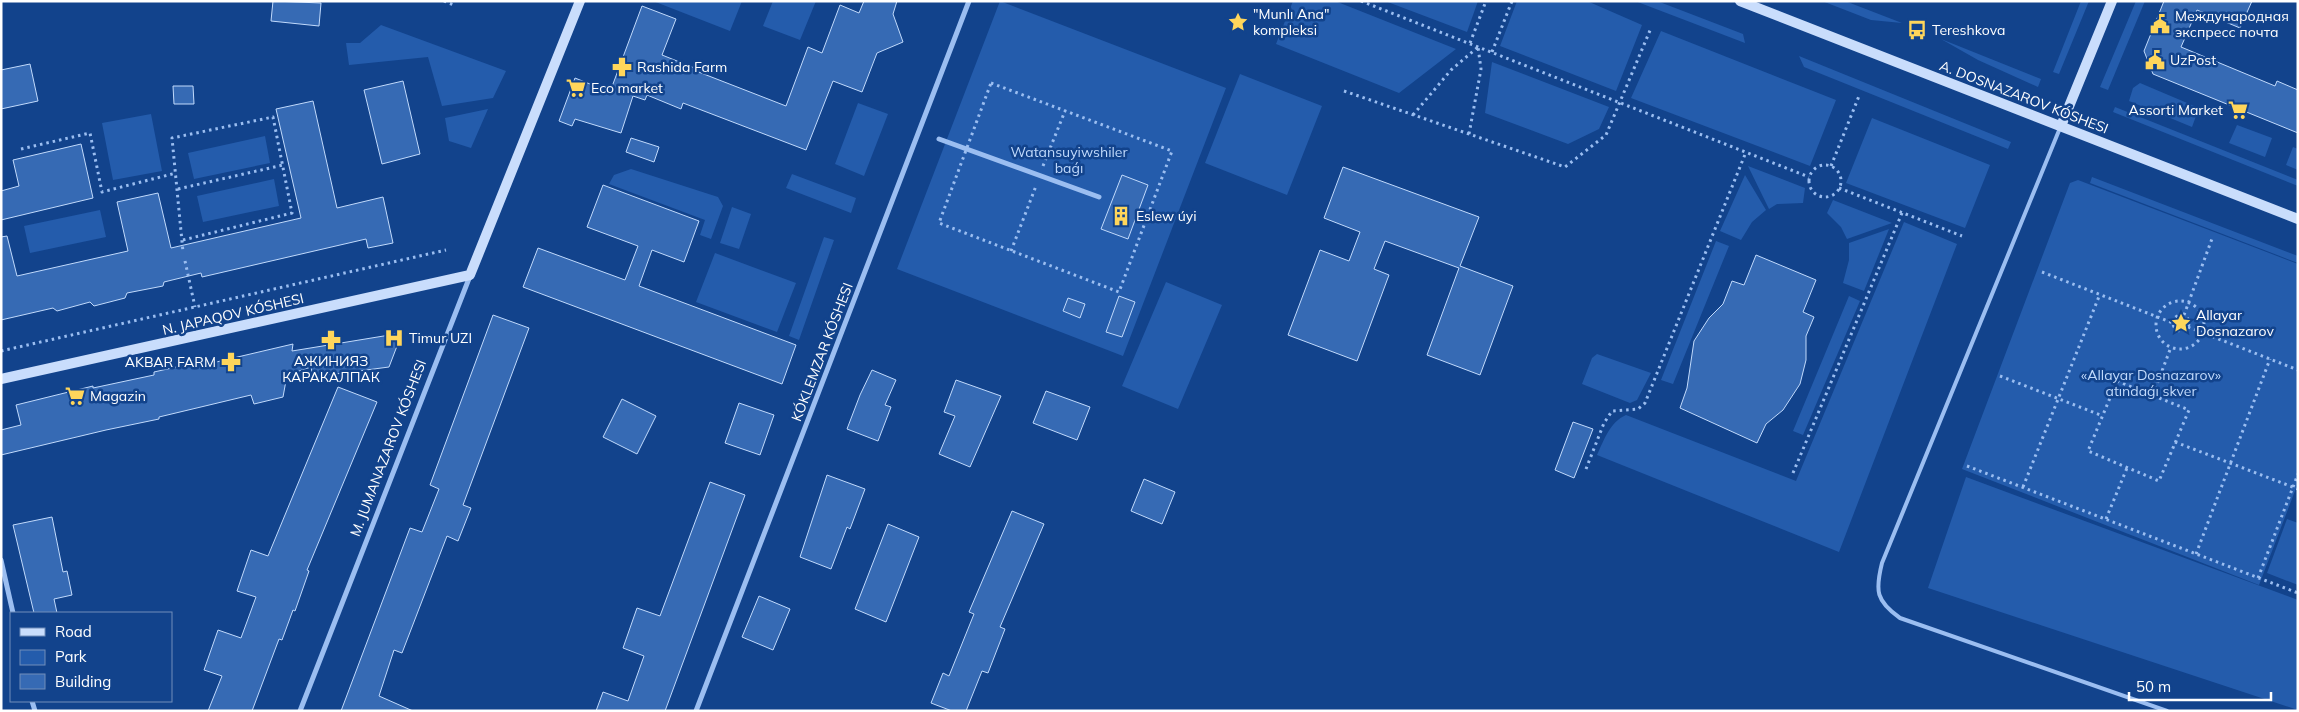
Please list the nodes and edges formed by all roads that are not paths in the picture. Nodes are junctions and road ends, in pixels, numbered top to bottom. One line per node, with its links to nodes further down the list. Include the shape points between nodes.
1 (580, 1): 9 (main road, M. JUMANAZAROV KÓSHESI)
2 (969, 1): 14 (street, KÓKLEMZAR KÓSHESI)
3 (1740, 1): 5 (main road, A. DOSNAZAROV KÓSHESI)
4 (2112, 1): 5 (main road)
5 (2061, 126): 8 (main road, A. DOSNAZAROV KÓSHESI); 15 (lane, via 1882,563 1877,583 1886,608 1900,618)
6 (939, 139): 7 (street)
7 (1099, 197)
8 (2298, 219)
9 (470, 275): 10 (main road, N. JAPAQOV KÓSHESI); 13 (street, M. JUMANAZAROV KÓSHESI)
10 (1, 379)
11 (1, 560): 12 (street)
12 (13, 612)
13 (300, 711)
14 (696, 711)
15 (2167, 711)

